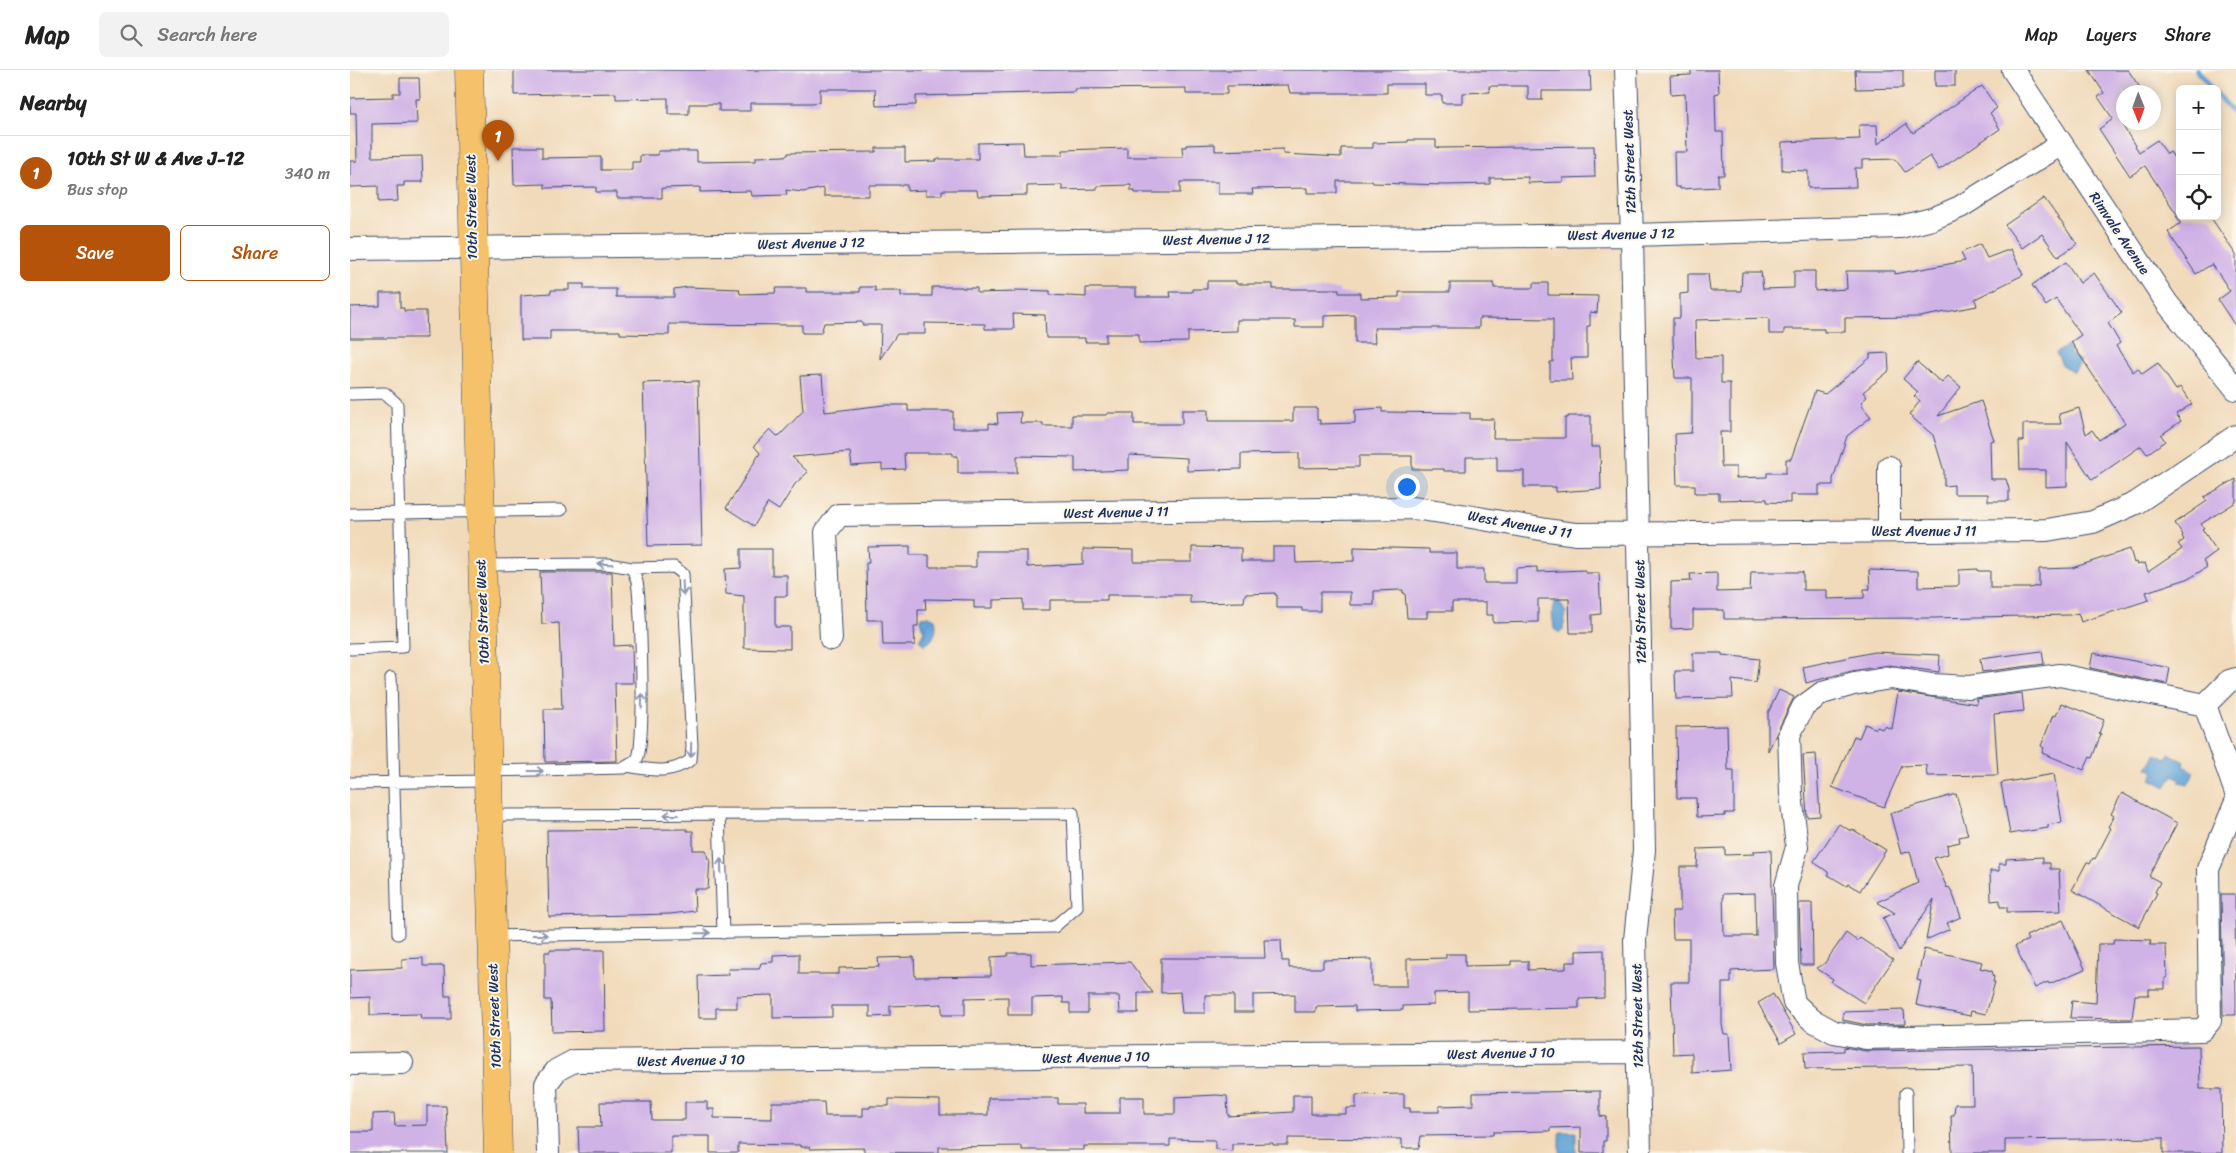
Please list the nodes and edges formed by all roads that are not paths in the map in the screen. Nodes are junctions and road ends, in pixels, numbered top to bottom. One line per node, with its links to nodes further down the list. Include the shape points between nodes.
1 (468, 70): 6 (main road, 10th Street West)
2 (1626, 70): 5 (street, 12th Street West)
3 (2013, 70): 4 (street, Rimvale Avenue)
4 (2060, 145): 5 (street, West Avenue J 12, via 1960,207 1932,219 1900,227); 8 (street, Rimvale Avenue, via 2167,303)
5 (1632, 235): 6 (street, West Avenue J 12); 17 (street, 12th Street West)
6 (472, 247): 7 (street, West Avenue J 12); 13 (main road, 10th Street West)
7 (350, 249)
8 (2236, 389)
9 (350, 394): 14 (lane, via 385,393 397,404)
10 (2236, 436): 16 (street, West Avenue J 11, via 2136,503 2093,522 2047,530)
11 (1889, 467): 16 (street)
12 (561, 510): 13 (lane)
13 (480, 512): 14 (lane); 18 (main road, 10th Street West)
14 (399, 513): 15 (lane); 21 (lane, via 404,647)
15 (350, 514)
16 (1889, 531): 17 (street, West Avenue J 11)
17 (1639, 533): 20 (street, West Avenue J 11, via 1577,534 1540,530 1457,513 1412,508 839,515 826,532); 36 (street, 12th Street West, via 1644,850 1635,940)
18 (481, 565): 19 (lane, one-way to 18, via 608,564); 26 (main road, 10th Street West)
19 (632, 568): 25 (lane, one-way to 19, via 637,759 640,748 642,683 641,622 637,582); 25 (lane, one-way to 25, via 674,567 683,574 692,746 691,760 679,768 659,771)
20 (831, 638)
21 (350, 649)
22 (391, 678): 28 (lane)
23 (2236, 679): 24 (street, via 2229,681)
24 (2206, 705): 29 (street); 30 (street, via 2060,674 1969,687 1891,678 1822,692 1802,707 1788,736 1798,848 1786,886 1787,963 1794,1003 1812,1020 1834,1032 1866,1038 2202,1030 2210,1021 2208,869)
25 (627, 766): 26 (lane, one-way to 25, via 607,770)
26 (487, 776): 28 (lane); 32 (main road, 10th Street West)
27 (350, 783): 28 (lane)
28 (394, 783): 34 (lane)
29 (2236, 793)
30 (2236, 802)
31 (719, 814): 32 (lane, one-way to 32); 33 (lane, one-way to 31); 33 (lane, via 1074,813 1077,907 1054,927)
32 (488, 815): 35 (main road, 10th Street West)
33 (723, 932): 35 (lane, one-way to 33)
34 (398, 934)
35 (492, 936): 40 (main road, 10th Street West)
36 (1637, 1052): 41 (street, West Avenue J 10, via 574,1061 557,1070 546,1084); 42 (street, 12th Street West)
37 (402, 1063): 38 (street)
38 (350, 1064)
39 (1906, 1093): 43 (lane)
40 (498, 1153)
41 (548, 1153)
42 (1640, 1153)
43 (1907, 1153)

